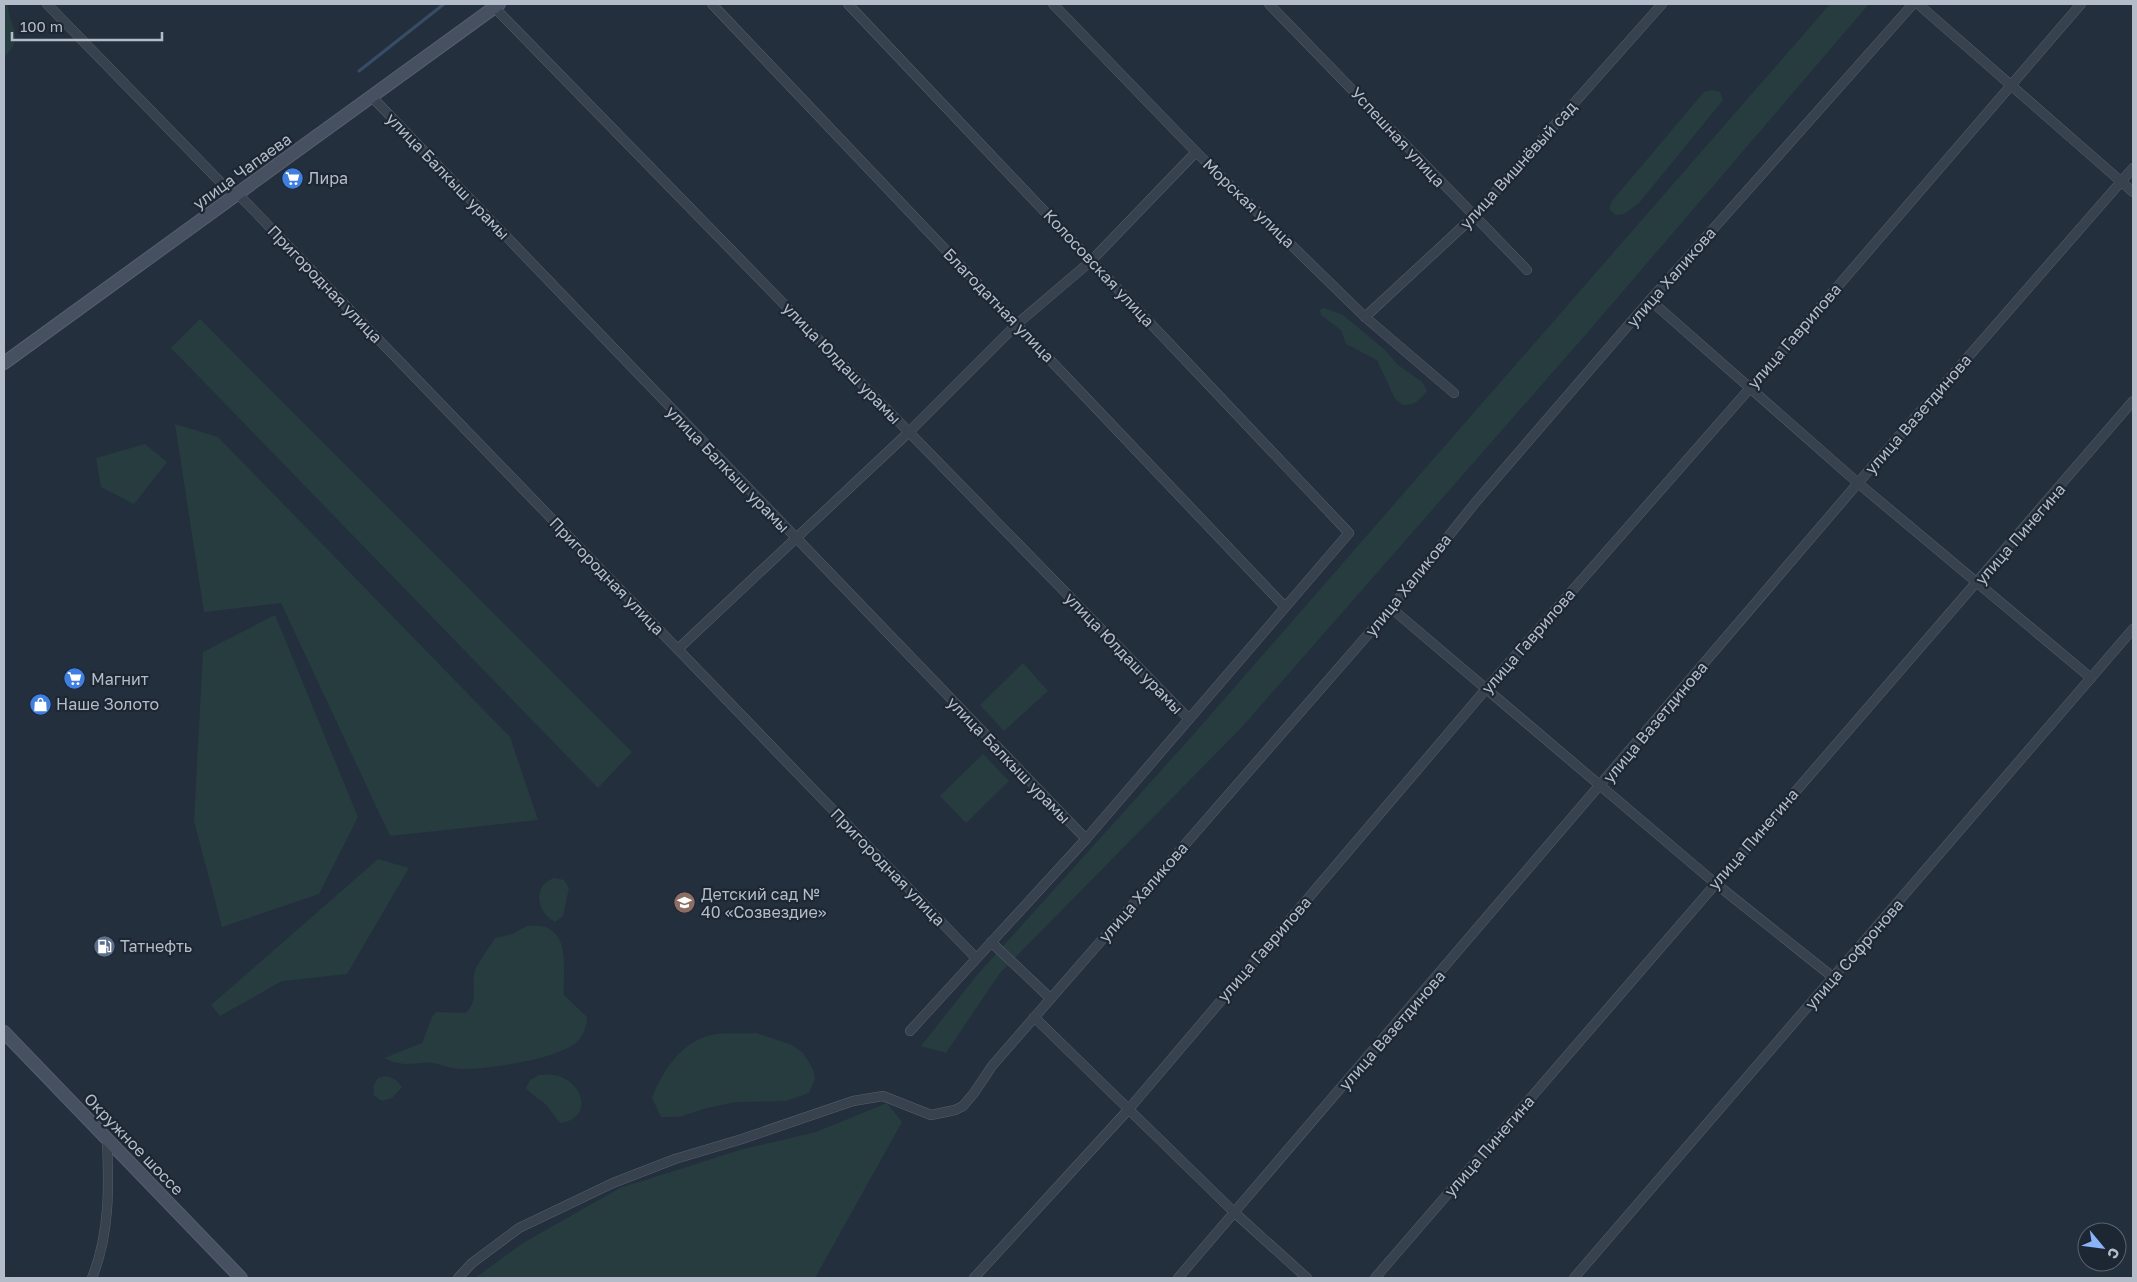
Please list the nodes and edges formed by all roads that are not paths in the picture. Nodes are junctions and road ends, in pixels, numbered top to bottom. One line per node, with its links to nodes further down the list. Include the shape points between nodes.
1 (48, 4): 17 (street, Пригородная улица)
2 (712, 4): 23 (street, Благодатная улица)
3 (848, 4): 19 (street, Колосовская улица)
4 (1053, 4): 13 (street, Морская улица)
5 (1269, 4): 18 (street, Успешная улица)
6 (1662, 4): 18 (street, улица Вишнёвый сад)
7 (1913, 4): 21 (street, улица Халикова)
8 (1918, 4): 11 (street)
9 (2081, 4): 11 (street, улица Гаврилова)
10 (496, 5): 12 (street, улица Чапаева); 28 (street, улица Юлдаш урамы)
11 (2010, 85): 15 (street); 25 (street, улица Гаврилова)
12 (372, 97): 17 (street, улица Чапаева); 30 (street, улица Балкыш урамы)
13 (1196, 152): 19 (street); 22 (street, Морская улица)
14 (2133, 168): 15 (street, улица Вазетдинова)
15 (2121, 181): 16 (street); 29 (street, улица Вазетдинова)
16 (2133, 192)
17 (236, 195): 24 (street, улица Чапаева); 35 (street, Пригородная улица)
18 (1473, 216): 20 (street, Успешная улица); 22 (street, улица Вишнёвый сад)
19 (1091, 261): 23 (street); 32 (street, Колосовская улица, via 1349,533)
20 (1527, 270)
21 (1650, 300): 25 (street); 33 (street, улица Халикова, via 1475,503)
22 (1365, 317): 26 (street, Морская улица)
23 (1017, 324): 28 (street); 32 (street, Благодатная улица)
24 (4, 364)
25 (1750, 387): 29 (street); 37 (street, улица Гаврилова)
26 (1454, 393)
27 (2133, 401): 31 (street, улица Пинегина)
28 (909, 432): 30 (street); 38 (street, улица Юлдаш урамы)
29 (1858, 483): 31 (street); 39 (street, улица Вазетдинова)
30 (796, 540): 35 (street); 40 (street, улица Балкыш урамы)
31 (1977, 583): 36 (street); 41 (street, улица Пинегина)
32 (1286, 607): 38 (street)
33 (1390, 608): 37 (street); 45 (street, улица Халикова)
34 (2133, 629): 36 (street, улица Софронова)
35 (678, 649): 43 (street, Пригородная улица)
36 (2091, 678): 44 (street, улица Софронова)
37 (1486, 689): 39 (street); 49 (street, улица Гаврилова)
38 (1189, 719): 40 (street)
39 (1600, 786): 41 (street); 51 (street, улица Вазетдинова)
40 (1086, 839): 42 (street)
41 (1715, 883): 44 (street); 58 (street, улица Пинегина)
42 (991, 942): 43 (street); 45 (street)
43 (976, 958): 47 (street)
44 (1834, 978): 59 (street, улица Софронова)
45 (1050, 998): 46 (street, улица Халикова)
46 (1034, 1017): 49 (street); 54 (street, улица Халикова, via 963,1106 955,1110 930,1115 883,1096 853,1101 742,1140 675,1159 613,1183 519,1228 472,1263)
47 (910, 1031)
48 (4, 1032): 50 (street, Окружное шоссе)
49 (1128, 1110): 51 (street); 55 (street, улица Гаврилова)
50 (107, 1139): 52 (street, via 108,1214); 53 (street, Окружное шоссе)
51 (1235, 1213): 56 (street, улица Вазетдинова); 57 (street)
52 (92, 1278)
53 (241, 1278)
54 (458, 1278)
55 (974, 1278)
56 (1178, 1278)
57 (1307, 1278)
58 (1375, 1278)
59 (1574, 1278)

